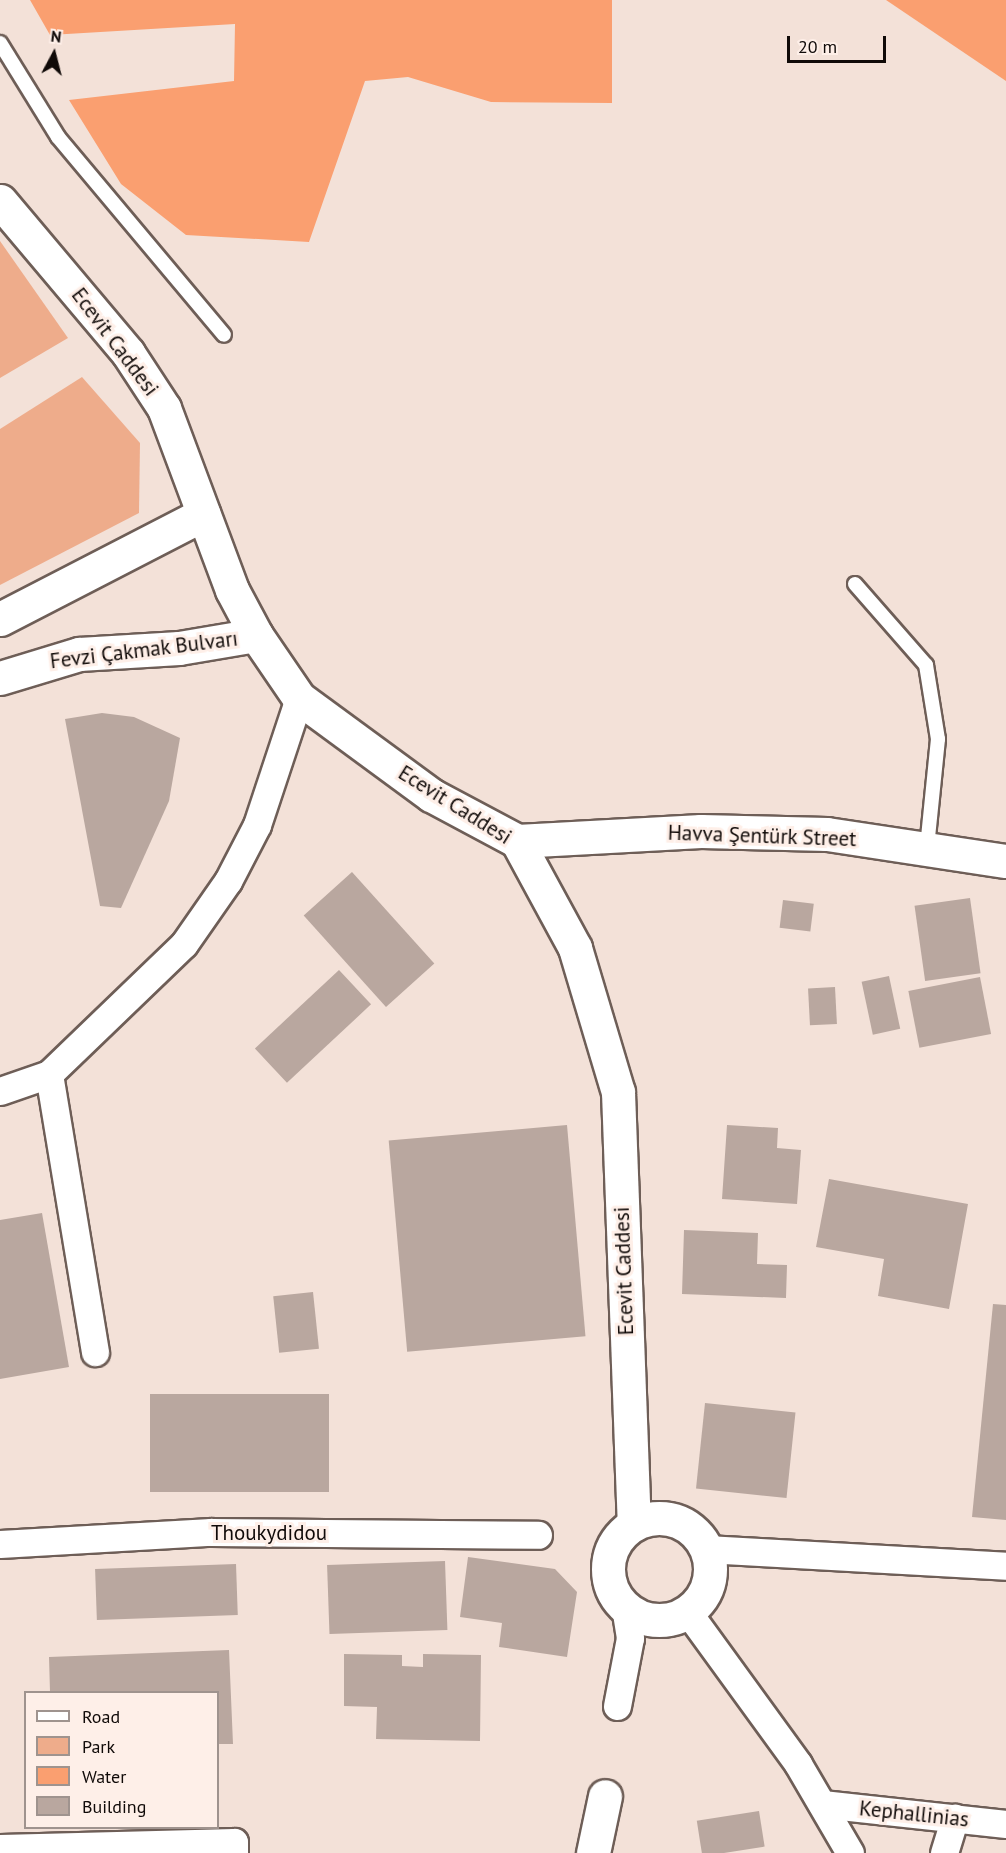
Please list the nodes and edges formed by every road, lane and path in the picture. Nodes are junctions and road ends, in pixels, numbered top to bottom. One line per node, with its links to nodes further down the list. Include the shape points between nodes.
1 (0, 43): 3 (lane, via 58,137)
2 (0, 201): 4 (street, Ecevit Caddesi, via 128,353 164,408)
3 (224, 335)
4 (203, 514): 6 (street); 7 (street, Ecevit Caddesi, via 232,590)
5 (855, 584): 11 (lane, via 926,664 938,739)
6 (0, 619)
7 (256, 636): 8 (street, Fevzi Çakmak Bulvarı, via 179,648 79,654); 9 (street, Ecevit Caddesi)
8 (0, 678)
9 (299, 698): 10 (street, Ecevit Caddesi, via 431,795); 13 (street, via 257,825 228,881 184,944)
10 (517, 841): 11 (street, Havva Şentürk Street, via 701,831 828,834); 16 (street, Ecevit Caddesi, via 575,948 618,1092)
11 (927, 848): 12 (street, Havva Şentürk Street)
12 (1006, 861)
13 (49, 1074): 14 (street); 15 (street)
14 (0, 1090)
15 (95, 1352)
16 (634, 1524): 19 (street, via 650,1519 684,1524); 21 (street, via 621,1534 608,1564 615,1596)
17 (538, 1535): 18 (street, Thoukydidou, via 211,1532)
18 (0, 1544)
19 (706, 1549): 20 (street); 22 (street, via 708,1584 700,1600)
20 (1006, 1566)
21 (625, 1608): 22 (street, via 656,1620); 23 (street, via 630,1638)
22 (687, 1611): 25 (street, via 798,1764)
23 (616, 1706)
24 (604, 1796): 30 (street)
25 (822, 1804): 26 (street, Kephallinias); 31 (street)
26 (955, 1818): 27 (street, Kephallinias); 32 (street)
27 (1006, 1824)
28 (0, 1848): 29 (street)
29 (234, 1848)
30 (593, 1853)
31 (850, 1853)
32 (944, 1853)

